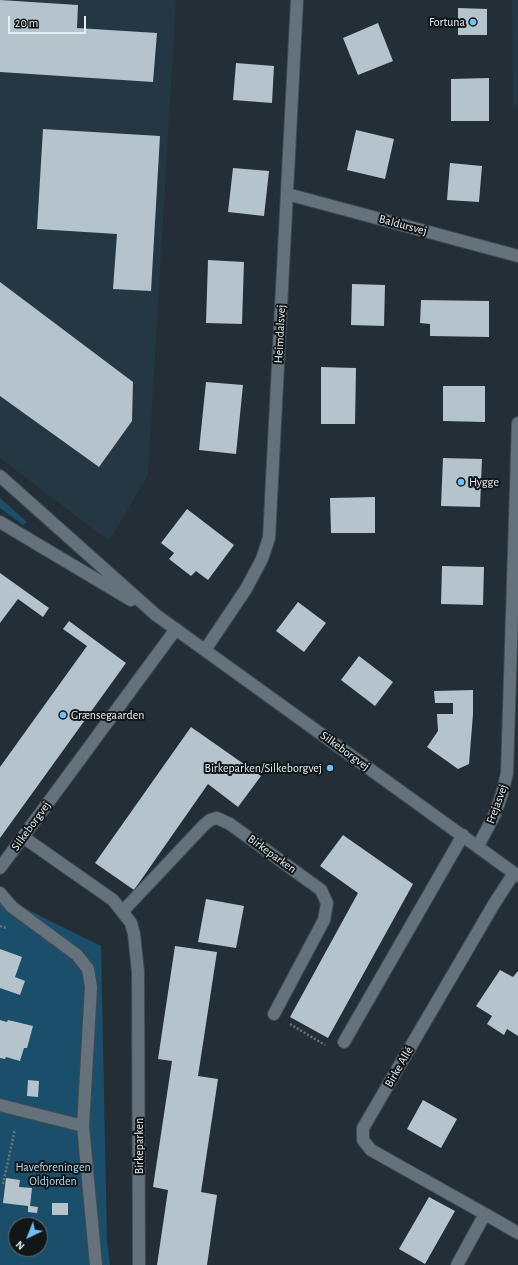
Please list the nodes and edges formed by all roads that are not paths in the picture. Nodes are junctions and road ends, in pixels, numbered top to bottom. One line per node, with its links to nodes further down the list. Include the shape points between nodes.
1 (297, 0): 2 (street, Heimdalsvej)
2 (287, 194): 3 (street, Baldursvej); 10 (street, Heimdalsvej, via 269,538 262,559 246,589)
3 (518, 256)
4 (518, 423): 6 (street, Frejasvej)
5 (0, 476): 8 (street, Silkeborgvej)
6 (516, 515): 13 (street, Frejasvej, via 507,773 494,816)
7 (0, 522): 8 (street, Silkeborgvej)
8 (156, 615): 9 (street, Silkeborgvej)
9 (176, 629): 10 (street, Silkeborgvej); 12 (street, Silkeborgvej)
10 (205, 650): 11 (street, Silkeborgvej)
11 (463, 835): 13 (street, Silkeborgvej); 19 (street)
12 (23, 837): 14 (street, Silkeborgvej); 17 (street, Birkeparken, via 113,900)
13 (478, 846): 15 (street, Silkeborgvej)
14 (0, 868)
15 (517, 874): 22 (street, Birke Allé, via 494,904 363,1128 363,1140 371,1150)
16 (0, 892): 21 (street, via 12,907 78,955 88,969 91,987)
17 (123, 911): 18 (street, Birkeparken, via 210,820 217,818 230,824 321,890 327,903 324,920); 25 (street, Birkeparken, via 131,923 134,934 138,972)
18 (274, 1014)
19 (344, 1042)
20 (0, 1105): 21 (street)
21 (83, 1126): 24 (street)
22 (485, 1214): 23 (street, Birke Allé); 26 (street)
23 (518, 1233)
24 (96, 1265)
25 (139, 1265)
26 (457, 1265)

